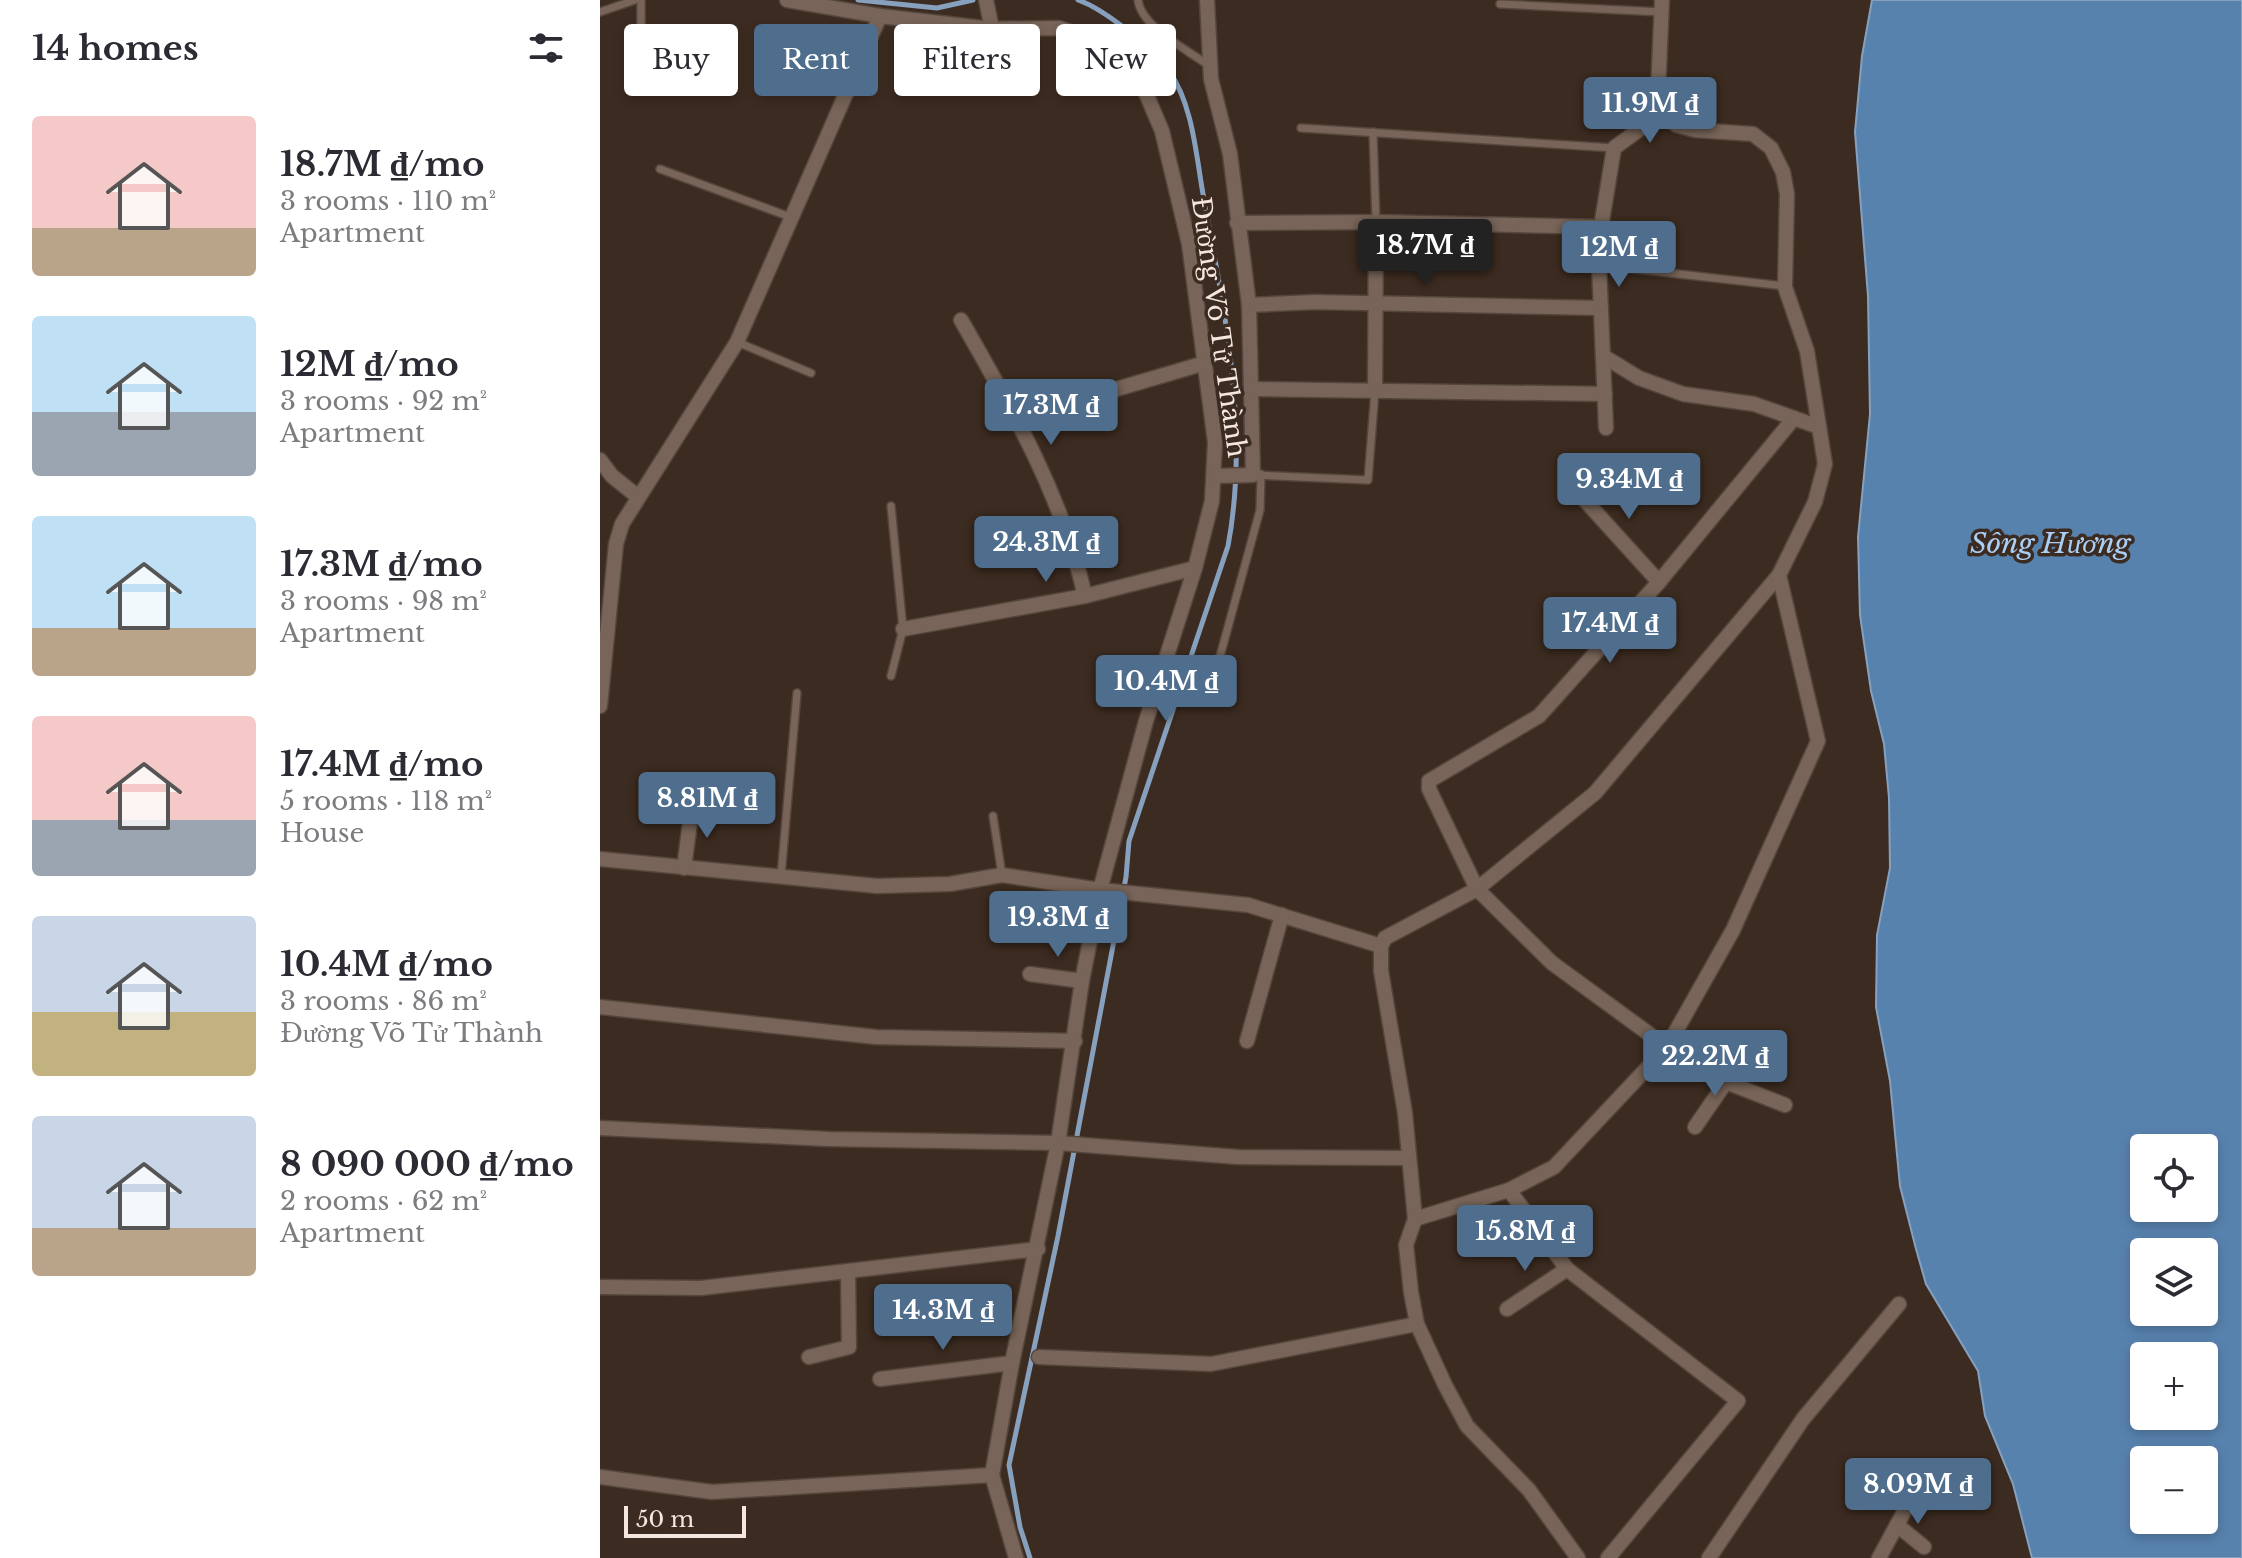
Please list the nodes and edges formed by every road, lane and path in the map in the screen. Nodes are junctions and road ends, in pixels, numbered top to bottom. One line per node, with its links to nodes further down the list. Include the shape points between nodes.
1 (638, 0): 7 (lane); 9 (lane)
2 (787, 0): 8 (street, Đường Võ Tử Thành)
3 (1138, 0): 12 (lane, via 1155,26)
4 (1207, 0): 12 (street)
5 (1500, 4): 6 (lane)
6 (1662, 6): 13 (street, via 1658,92)
7 (600, 12)
8 (880, 16): 10 (street, Đường Võ Tử Thành); 18 (street)
9 (639, 24)
10 (949, 24)
11 (1040, 28): 30 (street, Đường Võ Tử Thành, via 1059,28 1098,41 1124,59 1142,84 1162,131 1189,244)
12 (1210, 66): 20 (street, via 1230,154)
13 (1663, 112): 16 (street); 23 (street, via 1676,125 1753,134 1771,148 1787,194)
14 (1301, 128): 15 (lane)
15 (1373, 132): 16 (lane); 19 (lane)
16 (1614, 148): 21 (street)
17 (660, 169): 18 (lane)
18 (793, 218): 28 (street)
19 (1376, 222): 20 (street); 21 (street); 25 (street)
20 (1237, 223): 24 (street)
21 (1601, 227): 22 (street)
22 (1599, 265): 23 (lane); 26 (street)
23 (1785, 287): 37 (street, via 1807,351)
24 (1249, 305): 25 (street); 32 (street)
25 (1375, 305): 26 (street); 33 (street)
26 (1601, 308): 29 (street)
27 (961, 320): 35 (street)
28 (737, 342): 31 (lane); 43 (street)
29 (1603, 356): 34 (street); 36 (street, via 1639,378 1683,394 1754,404)
30 (1205, 363): 35 (street); 41 (street, Đường Võ Tử Thành)
31 (811, 373)
32 (1253, 389): 33 (street); 40 (street)
33 (1375, 389): 34 (street); 40 (lane, via 1368,480)
34 (1605, 394): 38 (street)
35 (1018, 418): 48 (street, via 1072,541)
36 (1794, 418): 37 (street); 47 (street)
37 (1819, 427): 46 (street, via 1825,464 1821,487)
38 (1606, 428)
39 (600, 460): 43 (street)
40 (1257, 474): 41 (street); 50 (lane, via 1260,510)
41 (1215, 476): 45 (street, Đường Võ Tử Thành)
42 (1572, 486): 47 (street)
43 (637, 496): 53 (street, via 616,544)
44 (891, 506): 49 (lane)
45 (1195, 568): 48 (street); 61 (street, Đường Võ Tử Thành, via 1146,721)
46 (1779, 575): 60 (street, via 1595,793); 69 (street, via 1818,741 1733,930)
47 (1659, 582): 60 (street, via 1539,716 1429,781)
48 (1085, 596): 49 (street)
49 (903, 629): 51 (lane)
50 (1219, 660)
51 (891, 676)
52 (797, 693): 59 (lane)
53 (600, 706)
54 (692, 807): 57 (street)
55 (993, 816): 58 (lane)
56 (600, 859): 57 (street)
57 (684, 868): 59 (street)
58 (1002, 875): 59 (street, via 950,884 877,886); 61 (street)
59 (781, 878)
60 (1477, 889): 63 (street, via 1385,938); 69 (street, via 1552,963)
61 (1106, 890): 62 (street, via 1248,905); 65 (street, Đường Võ Tử Thành)
62 (1282, 915): 63 (street); 68 (street)
63 (1381, 946): 75 (street)
64 (1030, 974): 65 (street)
65 (1082, 981): 67 (street, Đường Võ Tử Thành)
66 (600, 1007): 67 (street, via 876,1037)
67 (1075, 1041): 74 (street, Đường Võ Tử Thành)
68 (1247, 1041)
69 (1667, 1047): 70 (street); 76 (street, via 1554,1167)
70 (1726, 1082): 71 (street); 72 (street)
71 (1785, 1105)
72 (1695, 1127)
73 (600, 1128): 74 (street)
74 (1061, 1144): 75 (street, via 1238,1157); 78 (street, Đường Võ Tử Thành)
75 (1408, 1158): 77 (street)
76 (1509, 1190): 77 (street); 79 (street)
77 (1415, 1219): 84 (street, via 1406,1245)
78 (1038, 1249): 80 (street); 87 (street, Đường Võ Tử Thành)
79 (1567, 1269): 83 (street); 96 (street, via 1738,1401)
80 (848, 1271): 81 (street, via 701,1288); 85 (street, via 849,1347)
81 (600, 1287)
82 (1899, 1304): 97 (street, via 1803,1419)
83 (1507, 1309)
84 (1417, 1324): 86 (street, via 1211,1364); 95 (street, via 1467,1426 1529,1490)
85 (809, 1357)
86 (1039, 1357)
87 (1012, 1363): 88 (street); 89 (street, Đường Võ Tử Thành)
88 (880, 1379)
89 (992, 1475): 91 (street, via 712,1492); 94 (street, Đường Võ Tử Thành)
90 (1924, 1475): 92 (street)
91 (600, 1477)
92 (1897, 1525): 93 (street); 98 (street)
93 (1924, 1547)
94 (1016, 1558)
95 (1578, 1558)
96 (1608, 1558)
97 (1709, 1558)
98 (1879, 1558)

